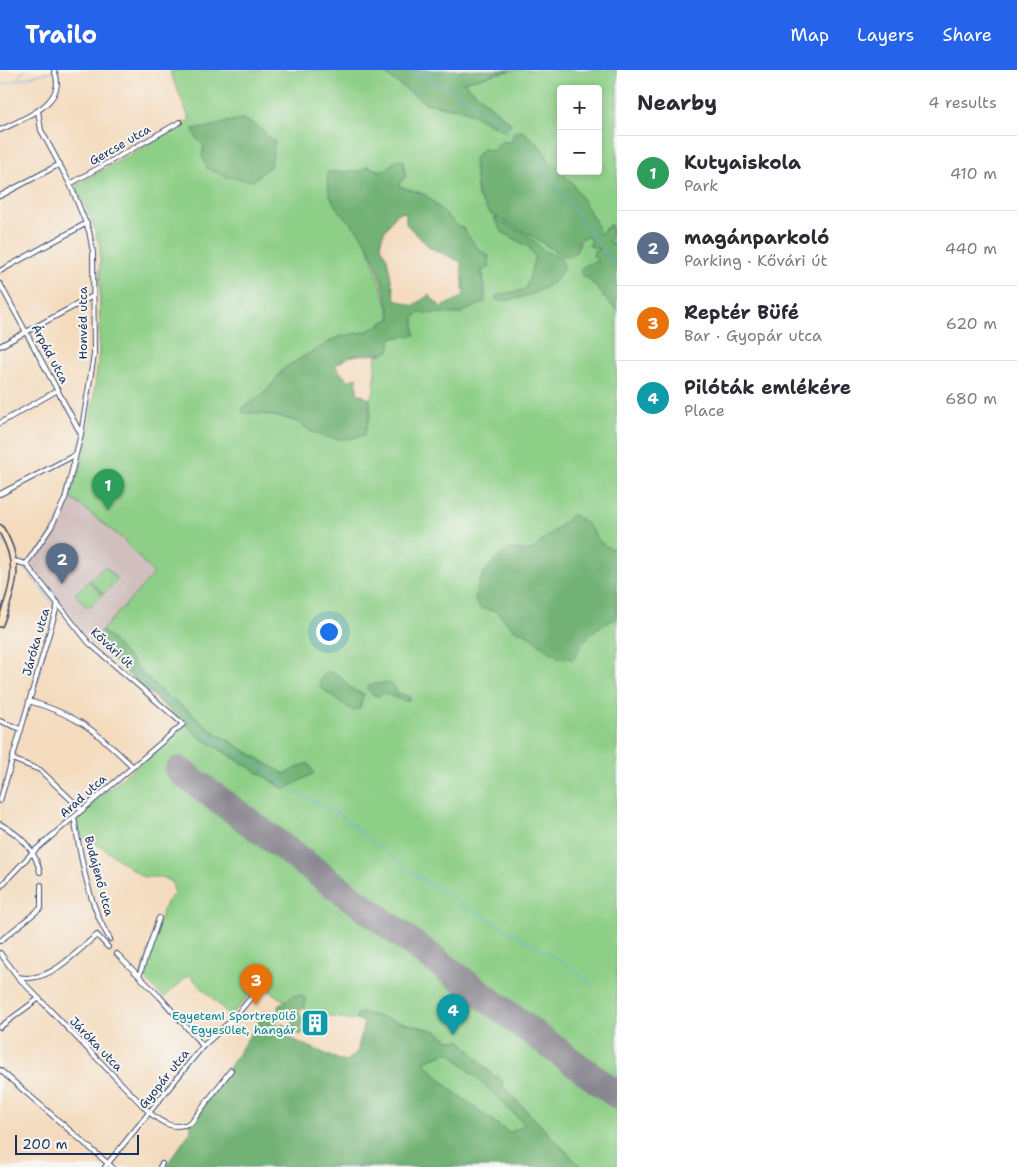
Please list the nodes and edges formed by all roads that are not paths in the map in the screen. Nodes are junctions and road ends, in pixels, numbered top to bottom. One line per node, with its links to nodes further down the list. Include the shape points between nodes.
1 (55, 71): 2 (street, via 56,92)
2 (38, 111): 4 (street); 5 (street, Honvéd utca, via 41,130)
3 (180, 122): 6 (street, Gercse utca)
4 (0, 130)
5 (60, 164): 6 (street, Honvéd utca); 7 (street)
6 (70, 184): 8 (street, Honvéd utca)
7 (0, 196)
8 (87, 223): 9 (street); 11 (street, Honvéd utca, via 94,252)
9 (0, 271)
10 (0, 284): 12 (street, Árpád utca)
11 (93, 296): 12 (street); 16 (street, Honvéd utca, via 94,355)
12 (26, 332): 13 (street); 14 (street, Árpád utca)
13 (0, 346)
14 (58, 390): 15 (street); 16 (street, Árpád utca)
15 (0, 422)
16 (81, 434): 17 (street, Honvéd utca)
17 (76, 454): 18 (street); 21 (street, Honvéd utca, via 61,507)
18 (0, 494)
19 (0, 528): 20 (main road, via 10,545)
20 (14, 561): 21 (street); 23 (main road, via 14,583)
21 (26, 564): 22 (street, Kővári út)
22 (58, 603): 24 (street, Járóka utca); 26 (street, Kővári út, via 89,643)
23 (0, 624)
24 (30, 701): 27 (street, Járóka utca); 29 (street, via 84,723)
25 (0, 721): 27 (street)
26 (183, 724): 29 (street, Arad utca)
27 (21, 729): 28 (street, Járóka utca)
28 (12, 759): 30 (street, Járóka utca); 31 (street, via 40,770)
29 (132, 766): 31 (street, Arad utca)
30 (0, 801)
31 (82, 810): 32 (street, Arad utca)
32 (74, 817): 34 (street, Arad utca); 39 (street, Budajenő utca, via 89,885)
33 (0, 824): 34 (street, via 18,835)
34 (34, 852): 35 (street); 37 (street, Arad utca)
35 (40, 872)
36 (40, 885): 40 (street, via 41,908)
37 (0, 887)
38 (159, 918): 44 (street)
39 (110, 939)
40 (0, 941)
41 (108, 947): 45 (street, via 97,935 55,970 28,979)
42 (0, 953): 45 (street, Járóka utca)
43 (117, 954): 44 (street)
44 (139, 976): 49 (street)
45 (18, 977): 47 (street, Járóka utca)
46 (262, 985): 49 (street, Gyopár utca, via 232,1020)
47 (38, 999): 48 (street); 52 (street, Járóka utca)
48 (0, 1027)
49 (203, 1046): 52 (street, Gyopár utca)
50 (0, 1070): 53 (street)
51 (230, 1070): 52 (street, Járóka utca, via 191,1123 174,1126)
52 (150, 1114): 53 (street, Gyopár utca)
53 (106, 1165): 54 (street)
54 (112, 1167)

